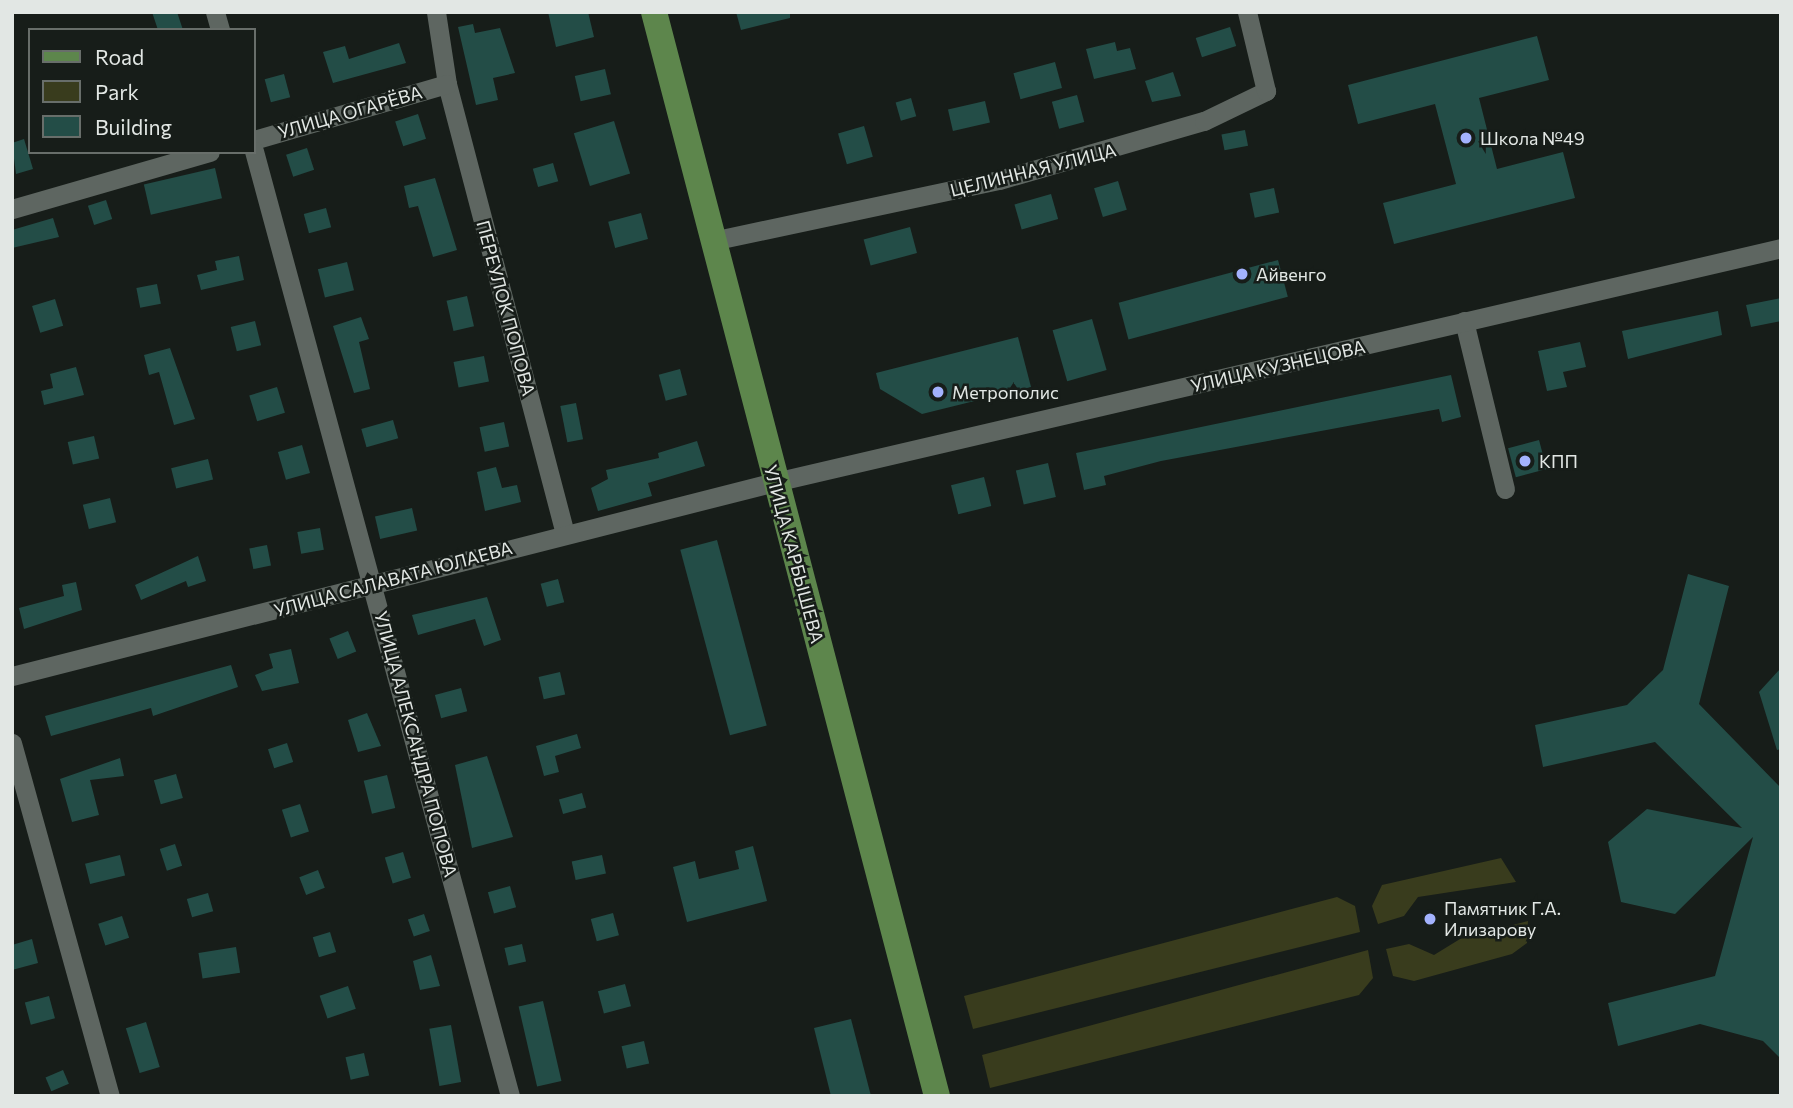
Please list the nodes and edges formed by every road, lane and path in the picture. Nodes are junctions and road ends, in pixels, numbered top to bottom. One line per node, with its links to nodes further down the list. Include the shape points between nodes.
1 (436, 12): 4 (street, ПЕРЕУЛОК ПОПОВА)
2 (654, 12): 9 (main road, УЛИЦА КАРБЫШЕВА)
3 (1247, 12): 9 (street, ЦЕЛИННАЯ УЛИЦА, via 1266,91 1204,121 999,180)
4 (447, 83): 5 (street, УЛИЦА ОГАРЁВА); 14 (street, ПЕРЕУЛОК ПОПОВА)
5 (256, 138)
6 (203, 154): 8 (street)
7 (255, 154): 15 (street, УЛИЦА АЛЕКСАНДРА ПОПОВА)
8 (12, 209)
9 (712, 241): 12 (main road, УЛИЦА КАРБЫШЕВА)
10 (1781, 248): 11 (street, УЛИЦА КУЗНЕЦОВА)
11 (1464, 321): 12 (street, УЛИЦА КУЗНЕЦОВА); 13 (street)
12 (775, 482): 14 (street, УЛИЦА САЛАВАТА ЮЛАЕВА); 20 (main road, УЛИЦА КАРБЫШЕВА)
13 (1505, 489)
14 (565, 533): 15 (street, УЛИЦА САЛАВАТА ЮЛАЕВА)
15 (374, 585): 16 (street, УЛИЦА САЛАВАТА ЮЛАЕВА); 19 (street, УЛИЦА АЛЕКСАНДРА ПОПОВА)
16 (12, 677)
17 (12, 743): 18 (street)
18 (110, 1096)
19 (510, 1096)
20 (937, 1096)

